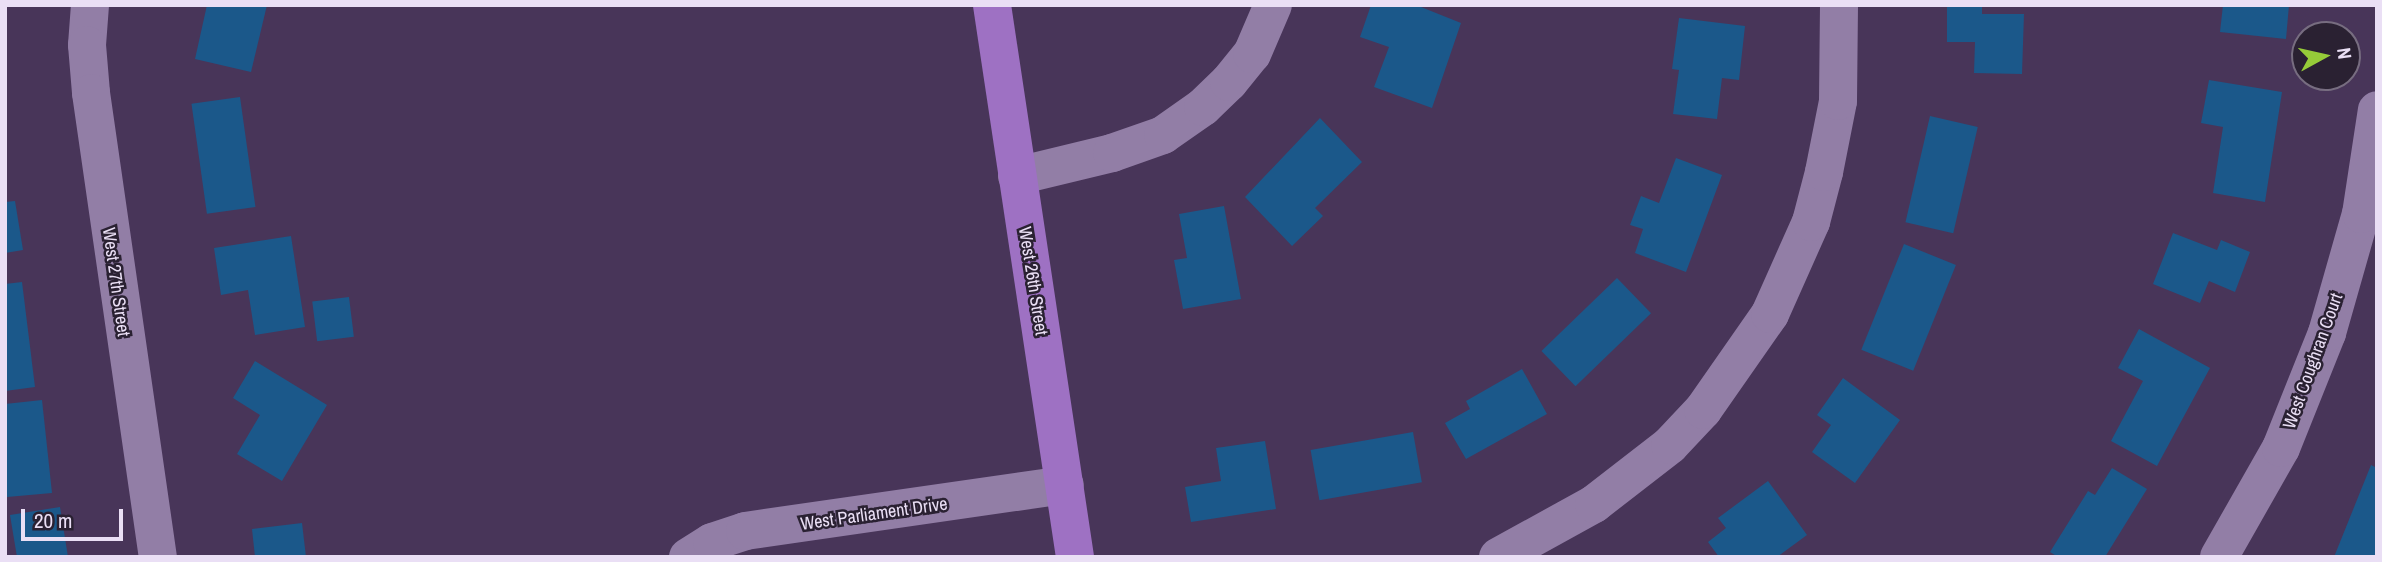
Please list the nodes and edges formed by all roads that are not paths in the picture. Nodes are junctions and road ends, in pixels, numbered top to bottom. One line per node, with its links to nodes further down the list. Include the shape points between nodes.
1 (90, 5): 8 (street, West 27th Street, via 91,93)
2 (992, 5): 6 (main road, West 26th Street)
3 (1273, 5): 6 (street, via 1252,54 1229,82 1163,135 1112,153)
4 (1839, 5): 11 (street, via 1838,102 1825,172 1811,222 1770,314 1703,410 1670,445 1594,504)
5 (2377, 110): 12 (street, West Coughran Court, via 2361,214 2327,333 2281,448)
6 (1017, 176): 7 (main road, West 26th Street)
7 (1065, 485): 9 (street, West Parliament Drive, via 745,531 712,542); 10 (main road, West 26th Street)
8 (158, 557)
9 (688, 557)
10 (1075, 557)
11 (1498, 557)
12 (2219, 557)

